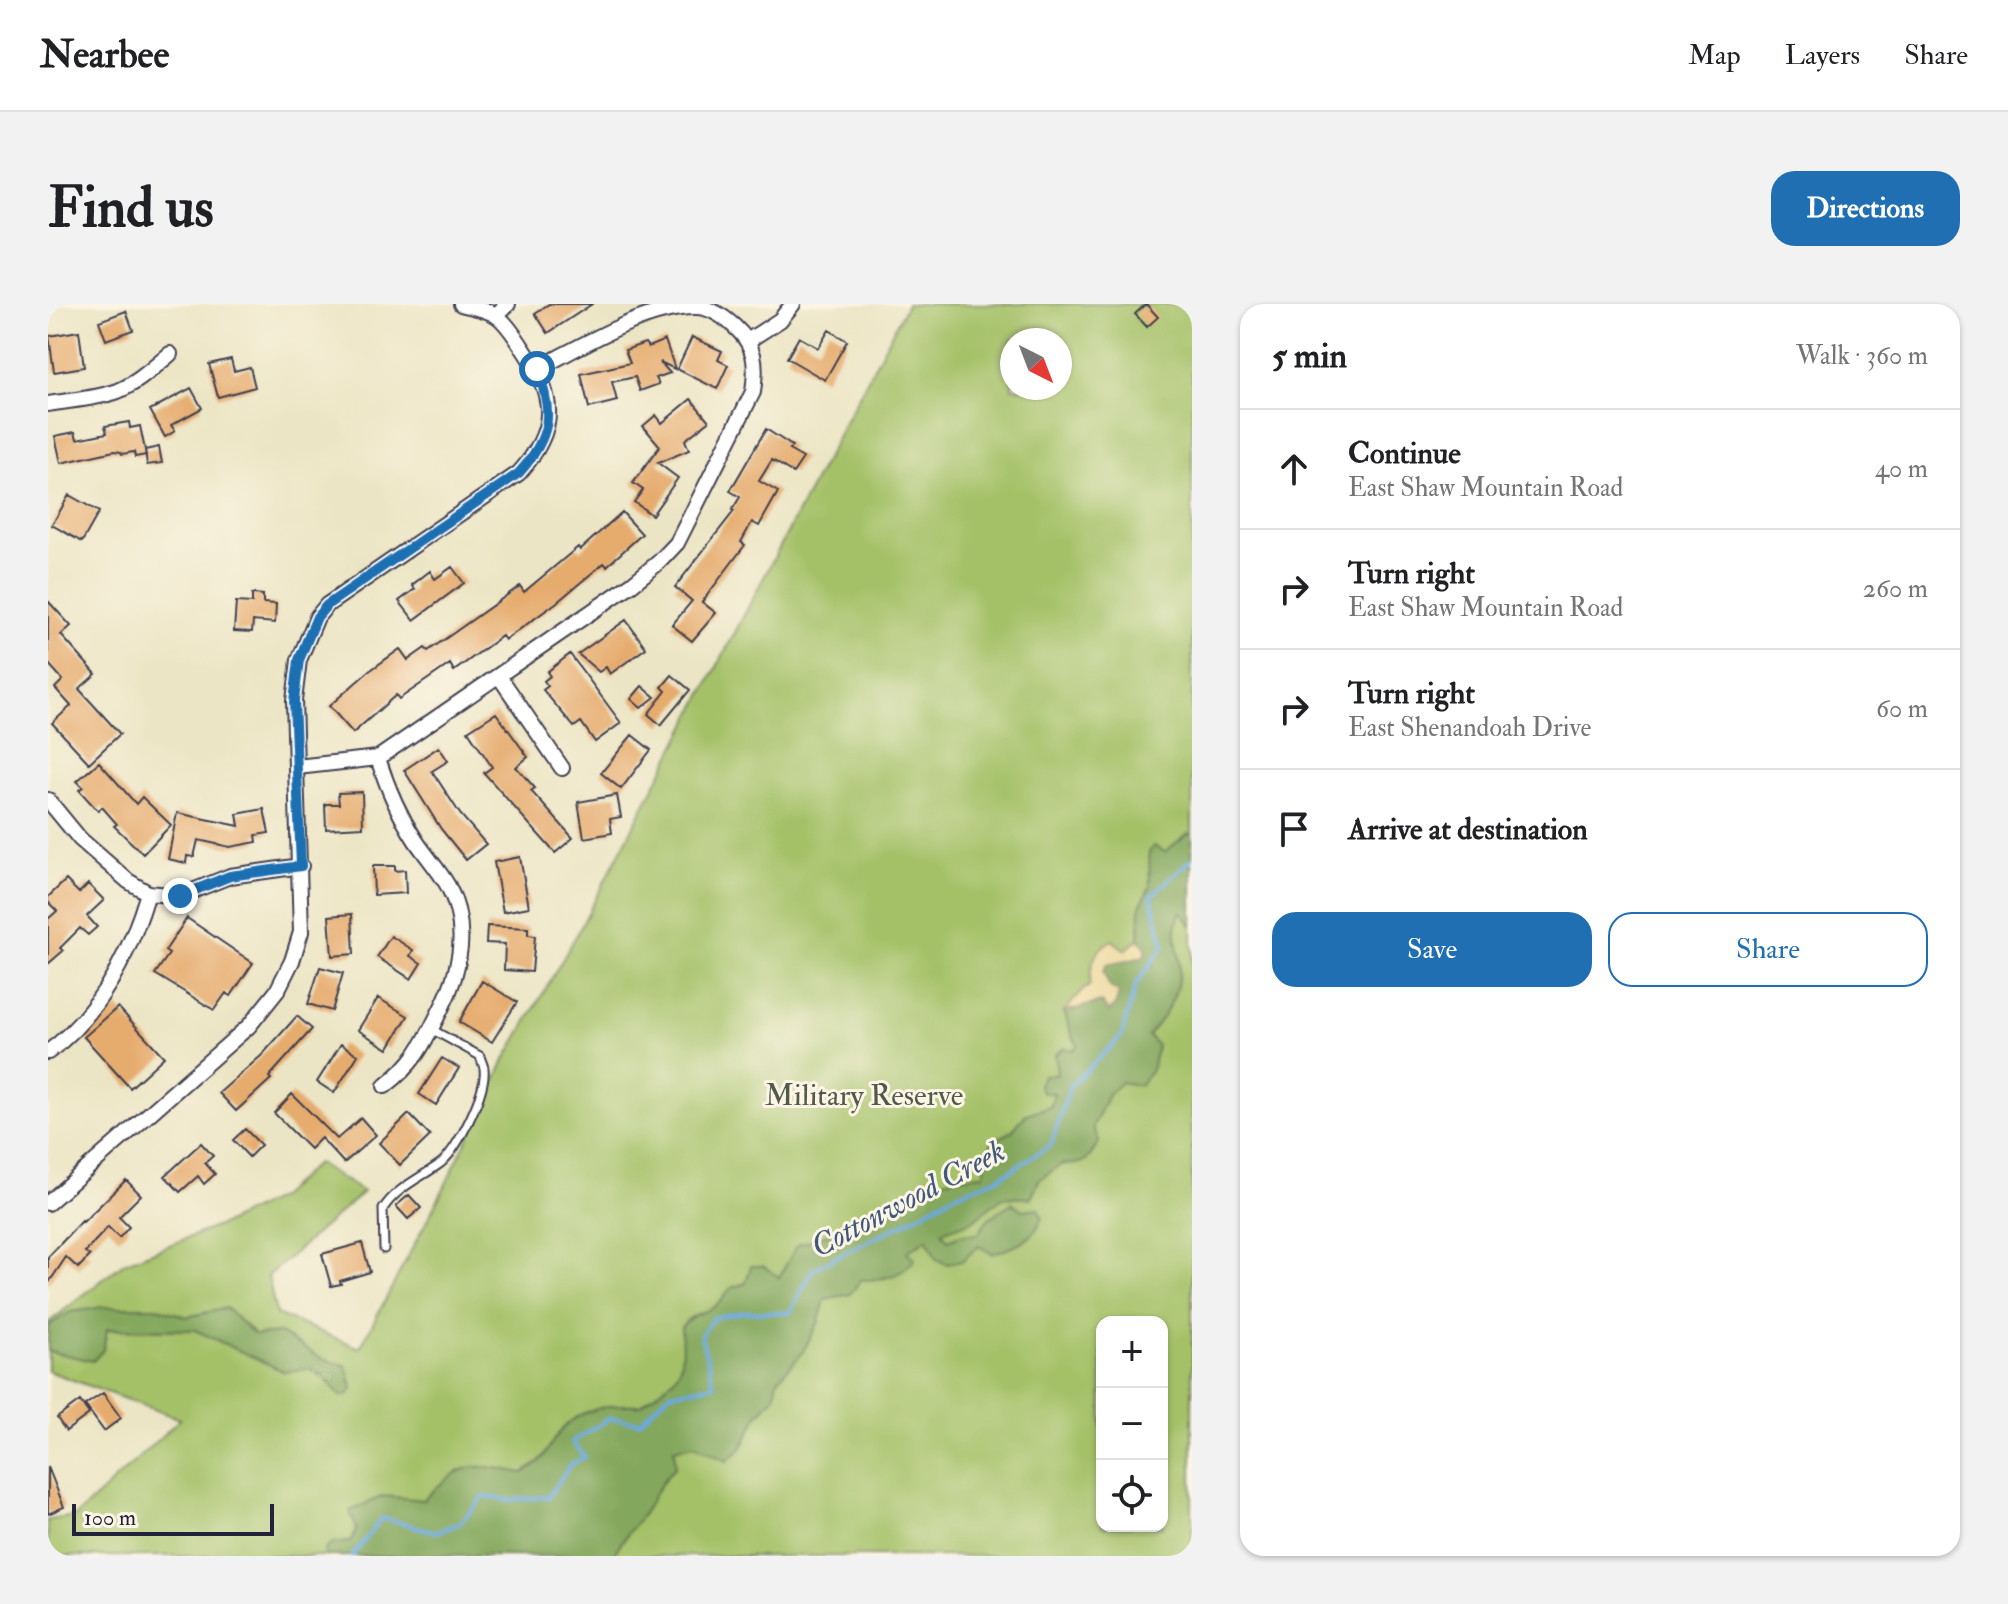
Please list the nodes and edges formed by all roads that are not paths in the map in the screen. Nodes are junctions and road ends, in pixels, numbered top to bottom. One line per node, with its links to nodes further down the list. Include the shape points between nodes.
1 (461, 304): 4 (street)
2 (508, 304): 4 (street)
3 (793, 304): 5 (street, via 780,320)
4 (492, 310): 7 (street)
5 (749, 340): 7 (street, via 724,317 698,307 621,326); 9 (street, via 757,369 753,392 677,543 632,584)
6 (170, 354): 8 (street, via 118,390)
7 (537, 369): 11 (street, via 548,422 538,451 519,473 317,617 299,660 294,701)
8 (48, 404)
9 (499, 676): 10 (street); 12 (street)
10 (378, 758): 11 (street); 16 (street, via 387,788 447,884 460,923 456,975)
11 (297, 767): 14 (street)
12 (562, 768)
13 (48, 800): 15 (street, via 80,839)
14 (301, 866): 15 (street, via 230,876 180,896); 19 (street, via 301,932 277,991 249,1026)
15 (148, 893): 17 (street, via 124,960 80,1022)
16 (431, 1029): 18 (street, via 406,1070); 20 (lane, via 480,1056 483,1079 453,1151 398,1191 383,1209)
17 (48, 1052)
18 (385, 1086)
19 (48, 1203)
20 (384, 1249)

